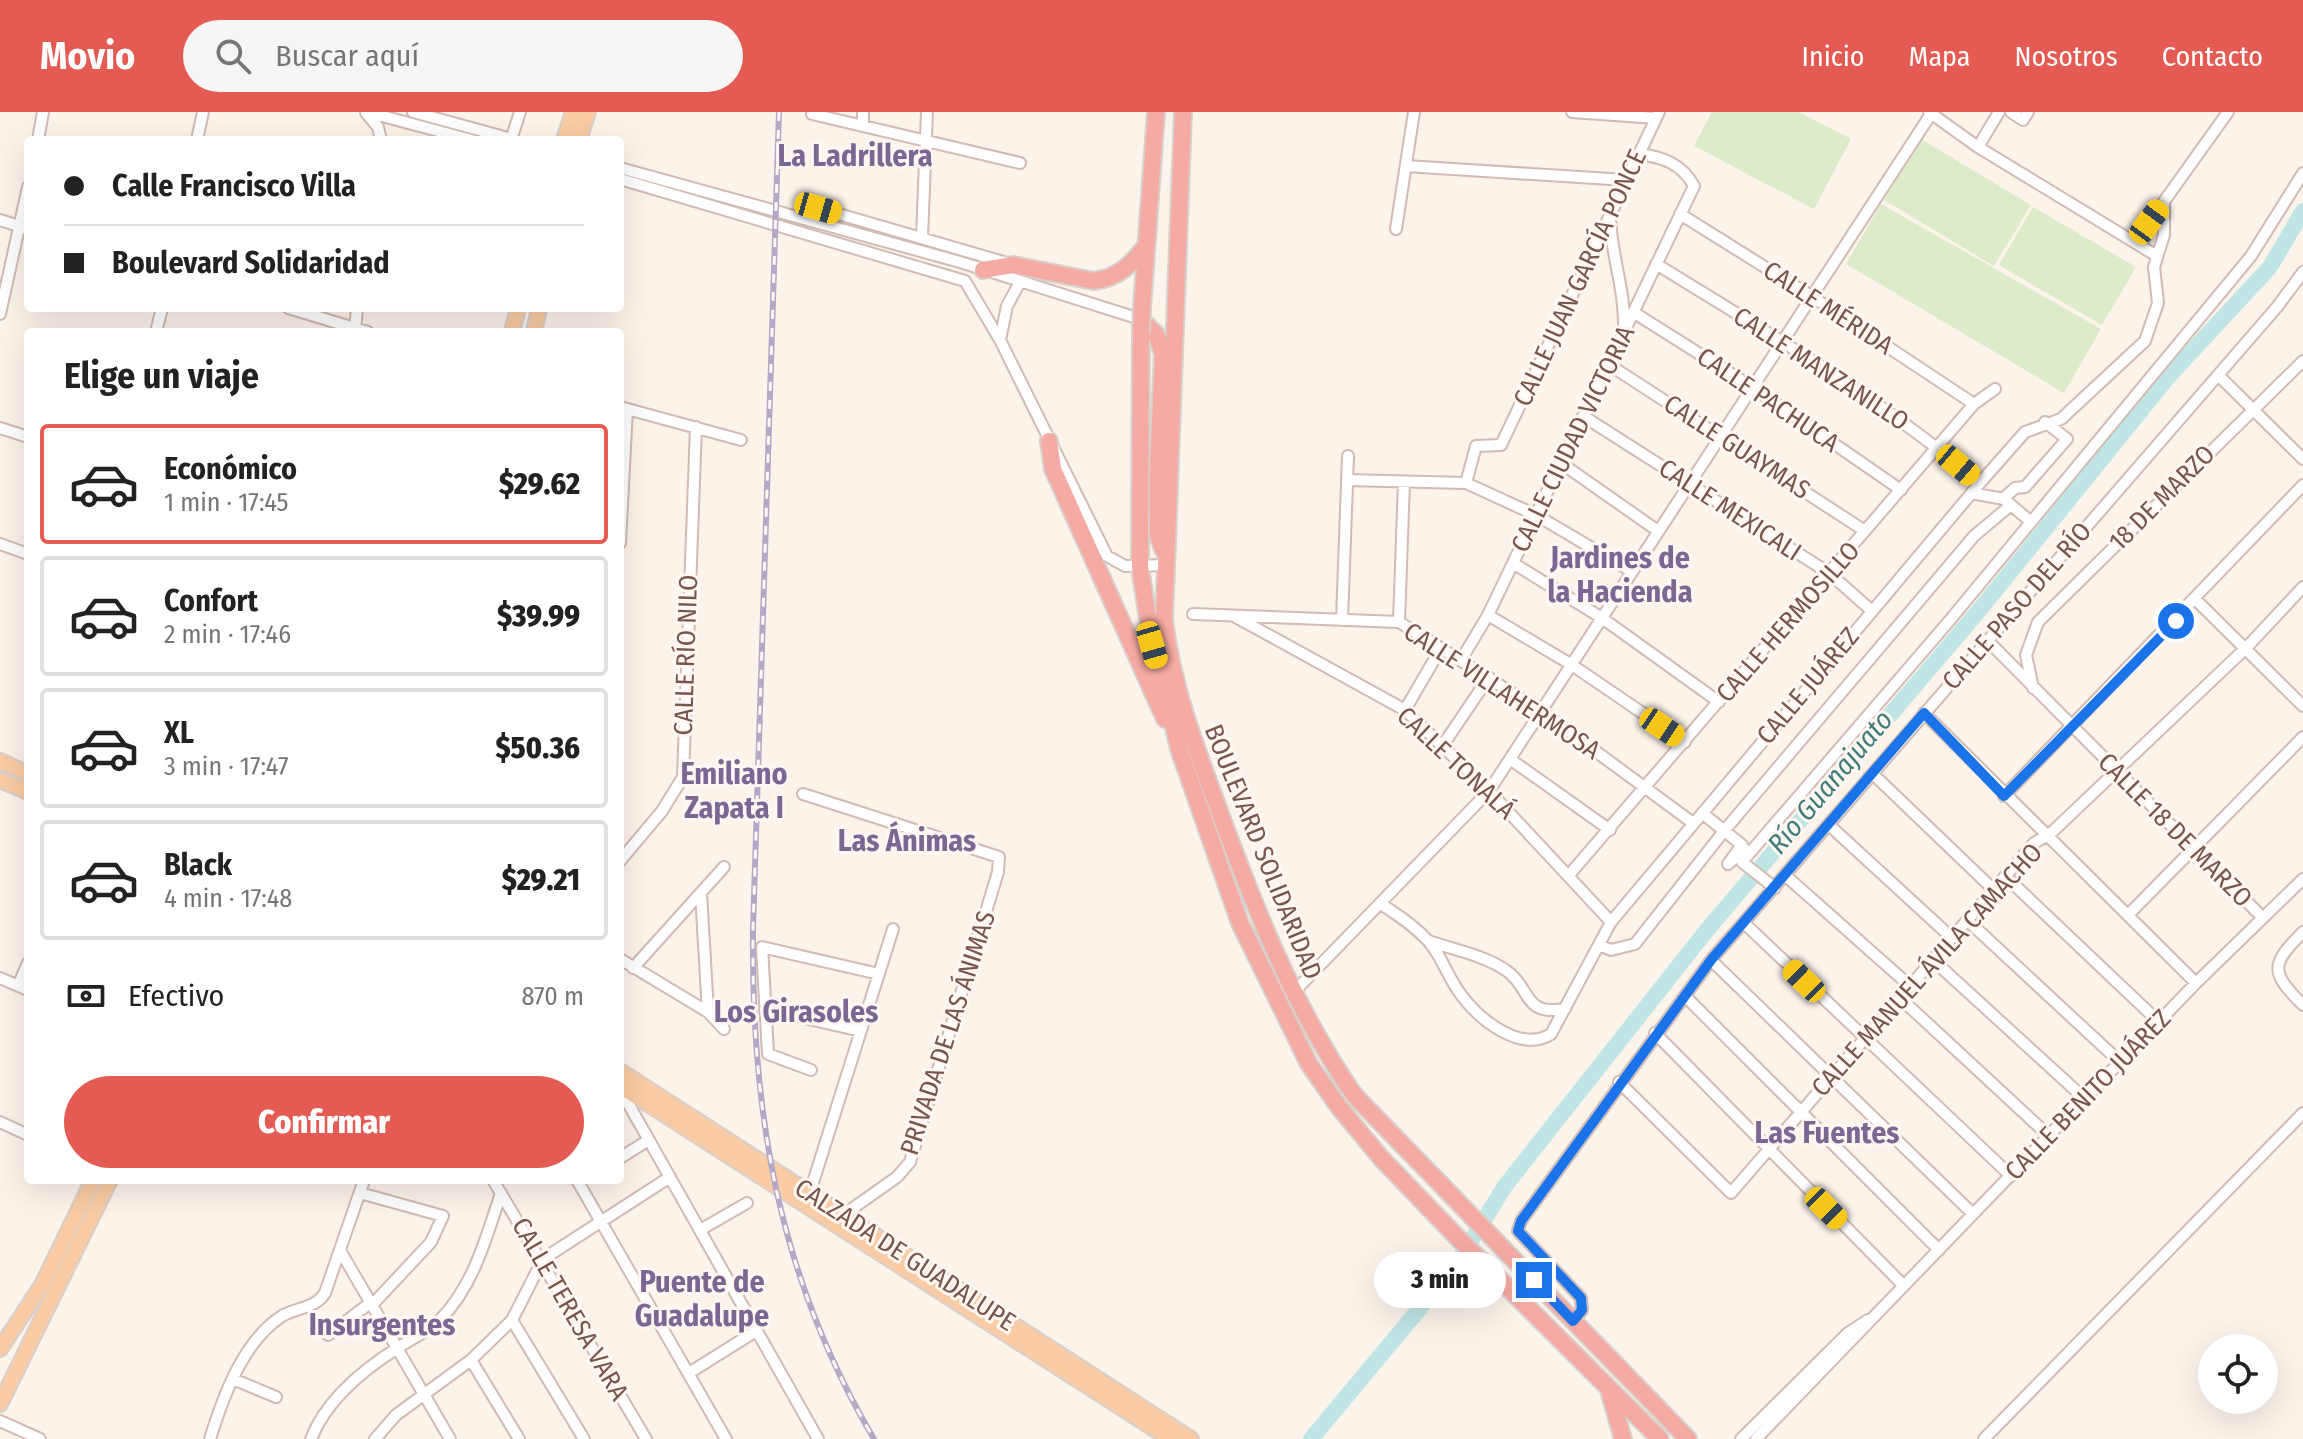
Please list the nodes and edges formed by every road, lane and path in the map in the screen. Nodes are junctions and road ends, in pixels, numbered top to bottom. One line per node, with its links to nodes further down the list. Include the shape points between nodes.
1 (43, 112): 23 (street)
2 (203, 112): 24 (street)
3 (365, 112): 20 (street); 25 (street)
4 (413, 112): 28 (street)
5 (520, 112): 29 (street)
6 (573, 112): 30 (main road)
7 (588, 112): 31 (main road)
8 (863, 112): 22 (street)
9 (927, 112): 32 (street)
10 (1156, 112): 50 (highway, BOULEVARD SOLIDARIDAD)
11 (1183, 112): 104 (highway, BOULEVARD SOLIDARIDAD)
12 (1414, 112): 36 (street)
13 (1572, 112): 21 (street)
14 (1999, 112): 33 (street)
15 (2011, 112): 16 (street, via 2023,120)
16 (2028, 112)
17 (2228, 112): 41 (street)
18 (1930, 113): 33 (street); 59 (street)
19 (812, 114): 22 (street)
20 (385, 115): 26 (street); 27 (street)
21 (1658, 115): 34 (street, CALLE JUAN GARCÍA PONCE)
22 (863, 126): 32 (street)
23 (39, 136)
24 (198, 136)
25 (380, 136)
26 (382, 136)
27 (458, 136)
28 (499, 136)
29 (514, 136)
30 (565, 136)
31 (582, 136)
32 (925, 141): 35 (street); 48 (street)
33 (1978, 147): 49 (street)
34 (1639, 154): 40 (street, CALLE JUAN GARCÍA PONCE); 44 (street, CALLE CIUDAD VICTORIA, via 1686,171 1694,186)
35 (1020, 163)
36 (1406, 166): 40 (street); 47 (street)
37 (624, 169): 53 (street)
38 (2303, 173): 98 (street, CALLE PASO DEL RÍO, via 2251,256)
39 (624, 180): 66 (street, via 958,277 970,286)
40 (1626, 180): 43 (street, CALLE JUAN GARCÍA PONCE)
41 (2164, 202): 49 (street); 52 (street, via 2164,235)
42 (818, 208): 48 (street)
43 (1610, 214): 65 (street, via 1611,251 1625,307); 90 (street, CALLE JUAN GARCÍA PONCE, via 1501,445 1476,446)
44 (1680, 214): 54 (street, CALLE CIUDAD VICTORIA); 59 (street, CALLE MÉRIDA)
45 (0, 220): 46 (street)
46 (24, 228): 62 (street)
47 (1396, 229)
48 (922, 237): 51 (street)
49 (2135, 242): 52 (street)
50 (1147, 245): 55 (highway, via 1126,269 1094,281); 63 (highway, BOULEVARD SOLIDARIDAD)
51 (963, 249): 53 (street); 55 (street)
52 (2157, 256): 77 (street, via 2158,303 2145,341 2061,419)
53 (960, 262): 56 (street)
54 (1656, 264): 61 (street, CALLE CIUDAD VICTORIA); 67 (street, CALLE MANZANILLO)
55 (1013, 265): 56 (highway)
56 (983, 270): 58 (street)
57 (2303, 272): 70 (street, CALLE PASO DEL RÍO)
58 (1020, 282): 63 (street); 66 (street, via 1007,306)
59 (1811, 296): 67 (street); 73 (street, CALLE MÉRIDA)
60 (300, 312): 64 (street)
61 (1633, 312): 65 (street, CALLE CIUDAD VICTORIA); 71 (street, CALLE PACHUCA)
62 (0, 314)
63 (1141, 320): 104 (highway, via 1156,334 1163,353 1158,535); 105 (highway, BOULEVARD SOLIDARIDAD)
64 (350, 328)
65 (1624, 333): 69 (street, CALLE CIUDAD VICTORIA)
66 (1000, 340): 83 (street)
67 (1782, 341): 71 (street); 84 (street, CALLE MANZANILLO)
68 (2303, 361): 75 (street, 18 DE MARZO)
69 (1608, 364): 76 (street, CALLE CIUDAD VICTORIA); 80 (street, CALLE GUAYMAS)
70 (2218, 375): 75 (street); 117 (street, CALLE PASO DEL RÍO)
71 (1752, 387): 80 (street); 94 (street, CALLE PACHUCA)
72 (1995, 389): 73 (street, CALLE HERMOSILLO)
73 (1974, 404): 84 (street, CALLE HERMOSILLO)
74 (624, 408): 78 (street)
75 (2253, 408): 86 (street); 123 (street, 18 DE MARZO, via 2038,622 2026,655)
76 (1583, 416): 87 (street, CALLE CIUDAD VICTORIA); 91 (street, CALLE MEXICALI)
77 (2045, 422): 92 (street, CALLE JUÁREZ, via 2025,432); 96 (street, via 2067,439)
78 (696, 427): 82 (street); 154 (street, CALLE RÍO NILO, via 683,777)
79 (0, 428): 81 (street)
80 (1721, 434): 91 (street); 100 (street, CALLE GUAYMAS)
81 (24, 436)
82 (741, 440)
83 (1049, 441): 105 (street, via 1107,556 1119,565); 133 (highway, via 1053,469)
84 (1937, 447): 92 (street, CALLE MANZANILLO); 94 (street, CALLE HERMOSILLO)
85 (1348, 456): 88 (street)
86 (2303, 459)
87 (1561, 463): 97 (street, CALLE CIUDAD VICTORIA); 99 (street)
88 (1347, 480): 89 (street); 115 (street)
89 (1404, 482): 90 (street); 116 (street)
90 (1466, 483): 97 (street)
91 (1690, 483): 99 (street); 107 (street, CALLE MEXICALI)
92 (1980, 483): 95 (street, CALLE JUÁREZ)
93 (2303, 485): 109 (street)
94 (1901, 490): 100 (street, CALLE HERMOSILLO)
95 (1971, 493): 96 (street); 110 (street, CALLE JUÁREZ)
96 (2007, 502): 98 (street); 149 (street)
97 (1536, 515): 103 (street, CALLE CIUDAD VICTORIA); 106 (street)
98 (2031, 522): 151 (street, CALLE PASO DEL RÍO)
99 (1658, 531): 106 (street)
100 (1865, 531): 107 (street, CALLE HERMOSILLO)
101 (0, 544): 102 (street)
102 (24, 553)
103 (1513, 563): 113 (street, CALLE CIUDAD VICTORIA); 114 (street)
104 (1168, 565): 105 (street); 183 (highway, BOULEVARD SOLIDARIDAD, via 1164,620 1177,692)
105 (1140, 567): 133 (highway, BOULEVARD SOLIDARIDAD, via 1152,645)
106 (1631, 571): 114 (street)
107 (1829, 573): 110 (street, CALLE MEXICALI); 124 (street, CALLE HERMOSILLO)
108 (2303, 587): 118 (street, CALLE MANUEL ÁVILA CAMACHO)
109 (2196, 600): 118 (street); 129 (street)
110 (1872, 611): 145 (street, CALLE JUÁREZ)
111 (1193, 614): 112 (street, CALLE VILLAHERMOSA)
112 (1232, 615): 115 (street, CALLE VILLAHERMOSA); 126 (street, CALLE TONALÁ)
113 (1488, 615): 120 (street, CALLE CIUDAD VICTORIA); 121 (street)
114 (1602, 618): 121 (street); 124 (street)
115 (1342, 620): 116 (street, CALLE VILLAHERMOSA)
116 (1399, 622): 119 (street, CALLE VILLAHERMOSA)
117 (1987, 640): 123 (street, CALLE 18 DE MARZO); 128 (street, CALLE PASO DEL RÍO)
118 (2247, 647): 125 (street); 136 (street, CALLE MANUEL ÁVILA CAMACHO)
119 (1441, 648): 120 (street, CALLE VILLAHERMOSA); 126 (street)
120 (1461, 660): 122 (street, CALLE VILLAHERMOSA)
121 (1572, 665): 127 (street); 131 (street)
122 (1489, 677): 127 (street, CALLE VILLAHERMOSA); 132 (street)
123 (2033, 688): 129 (street, CALLE 18 DE MARZO)
124 (1719, 702): 131 (street, CALLE HERMOSILLO)
125 (2303, 706)
126 (1405, 710): 132 (street, CALLE TONALÁ)
127 (1541, 711): 134 (street); 140 (street, CALLE VILLAHERMOSA)
128 (1924, 713): 138 (street, CALLE PASO DEL RÍO); 144 (street)
129 (2072, 727): 136 (street, CALLE 18 DE MARZO); 144 (street)
130 (2303, 737): 153 (street)
131 (1685, 742): 140 (street, CALLE HERMOSILLO)
132 (1443, 745): 142 (street, CALLE TONALÁ)
133 (1179, 749): 186 (highway, BOULEVARD SOLIDARIDAD, via 1240,923)
134 (1510, 759): 142 (street); 148 (street)
135 (0, 761): 137 (main road)
136 (2116, 769): 150 (street, CALLE MANUEL ÁVILA CAMACHO); 153 (street, CALLE 18 DE MARZO)
137 (24, 772)
138 (1873, 774): 147 (street, CALLE PASO DEL RÍO); 161 (street)
139 (0, 780): 141 (main road)
140 (1647, 787): 146 (street, CALLE VILLAHERMOSA); 148 (street, CALLE HERMOSILLO)
141 (24, 790)
142 (1489, 791): 156 (street, CALLE TONALÁ); 163 (street)
143 (803, 794): 224 (street, PRIVADA DE LAS ÁNIMAS, via 999,857 910,1162)
144 (2004, 796): 150 (street)
145 (1702, 813): 146 (street, CALLE JUÁREZ); 149 (street)
146 (1693, 823): 167 (street, CALLE JUÁREZ)
147 (1829, 825): 157 (street, CALLE PASO DEL RÍO); 171 (street)
148 (1610, 830): 156 (street, CALLE HERMOSILLO)
149 (1724, 831): 152 (street); 173 (street, via 1635,944 1611,950)
150 (2046, 836): 158 (street, CALLE MANUEL ÁVILA CAMACHO); 164 (street)
151 (1760, 841): 152 (street, CALLE PASO DEL RÍO); 152 (street)
152 (1743, 846): 160 (street, CALLE PASO DEL RÍO, via 1742,862)
153 (2194, 848): 164 (street); 165 (street, CALLE 18 DE MARZO)
154 (624, 856)
155 (724, 867): 162 (street)
156 (1569, 875): 167 (street, CALLE TONALÁ)
157 (1786, 876): 160 (street, CALLE PASO DEL RÍO); 181 (street)
158 (2005, 876): 161 (street, CALLE MANUEL ÁVILA CAMACHO); 191 (street)
159 (2303, 879): 165 (street, CALLE BENITO JUÁREZ)
160 (1775, 888): 168 (street, CALLE PASO DEL RÍO)
161 (1994, 890): 166 (street, CALLE MANUEL ÁVILA CAMACHO)
162 (701, 893): 177 (street); 190 (street)
163 (1381, 904): 172 (street); 183 (street)
164 (2129, 914): 180 (street)
165 (2262, 917): 180 (street, CALLE BENITO JUÁREZ)
166 (1967, 920): 171 (street, CALLE MANUEL ÁVILA CAMACHO); 196 (street)
167 (1611, 922): 173 (street, CALLE JUÁREZ)
168 (1744, 923): 174 (street, CALLE PASO DEL RÍO); 195 (street)
169 (893, 929): 178 (street)
170 (2303, 932): 187 (street, via 2285,950 2277,971 2280,982)
171 (1952, 938): 175 (street, CALLE MANUEL ÁVILA CAMACHO)
172 (1429, 941): 189 (street, via 1510,973 1527,1001 1539,1008); 189 (street, CALLE JUÁREZ, via 1461,996 1509,1035 1528,1041 1545,1038)
173 (1599, 945): 189 (street, CALLE JUÁREZ)
174 (1711, 960): 184 (street, CALLE PASO DEL RÍO); 199 (street)
175 (1933, 960): 181 (street, CALLE MANUEL ÁVILA CAMACHO); 203 (street)
176 (624, 962): 177 (street)
177 (633, 968): 190 (street)
178 (879, 974): 188 (street, via 762,947); 193 (street)
179 (0, 978): 182 (street)
180 (2196, 983): 191 (street, CALLE BENITO JUÁREZ)
181 (1910, 986): 185 (street, CALLE MANUEL ÁVILA CAMACHO)
182 (23, 988)
183 (1292, 993): 186 (street); 234 (highway, BOULEVARD SOLIDARIDAD, via 1354,1095)
184 (1685, 996): 194 (street, CALLE PASO DEL RÍO); 204 (street)
185 (1900, 998): 195 (street, CALLE MANUEL ÁVILA CAMACHO); 208 (street)
186 (1277, 1001): 242 (highway, BOULEVARD SOLIDARIDAD, via 1309,1064 1381,1158)
187 (2303, 1005)
188 (765, 1009): 193 (street); 197 (street, via 768,1054)
189 (1565, 1009)
190 (708, 1012): 192 (street)
191 (2159, 1022): 196 (street, CALLE BENITO JUÁREZ)
192 (724, 1029)
193 (861, 1031): 219 (street)
194 (1655, 1033): 200 (street, CALLE PASO DEL RÍO); 210 (street)
195 (1865, 1038): 199 (street, CALLE MANUEL ÁVILA CAMACHO); 212 (street)
196 (2120, 1062): 203 (street, CALLE BENITO JUÁREZ)
197 (811, 1070)
198 (624, 1074): 219 (main road, CALZADA DE GUADALUPE)
199 (1832, 1076): 204 (street, CALLE MANUEL ÁVILA CAMACHO); 223 (street)
200 (1619, 1082): 210 (street, CALLE MANUEL ÁVILA CAMACHO, via 1731,1193); 234 (street, CALLE PASO DEL RÍO, via 1518,1231 1581,1298 1582,1310)
201 (624, 1090): 224 (main road, CALZADA DE GUADALUPE)
202 (624, 1096): 209 (street)
203 (2085, 1099): 208 (street, CALLE BENITO JUÁREZ)
204 (1801, 1112): 210 (street, CALLE MANUEL ÁVILA CAMACHO); 227 (street)
205 (2303, 1113): 264 (street)
206 (0, 1122): 207 (street)
207 (24, 1133)
208 (2049, 1136): 212 (street, CALLE BENITO JUÁREZ)
209 (647, 1141): 211 (street); 213 (street)
210 (1768, 1150): 230 (street)
211 (624, 1155)
212 (2011, 1176): 223 (street, CALLE BENITO JUÁREZ)
213 (670, 1177): 225 (street); 226 (street)
214 (91, 1184): 238 (main road, via 42,1285)
215 (108, 1184): 245 (main road)
216 (363, 1184): 220 (street)
217 (495, 1184): 221 (street, CALLE TERESA VARA)
218 (582, 1184): 225 (street)
219 (810, 1192): 224 (main road, CALZADA DE GUADALUPE)
220 (360, 1193): 228 (street); 231 (street, via 443,1216 431,1242)
221 (501, 1193): 229 (street, CALLE TERESA VARA); 237 (street, via 465,1286 440,1320)
222 (747, 1203): 226 (street)
223 (1973, 1214): 227 (street, CALLE BENITO JUÁREZ)
224 (838, 1218): 257 (main road, CALZADA DE GUADALUPE); 258 (main road, CALZADA DE GUADALUPE)
225 (600, 1219): 229 (street); 240 (street)
226 (700, 1230): 235 (street)
227 (1939, 1250): 230 (street, CALLE BENITO JUÁREZ)
228 (341, 1252): 231 (street); 241 (street, via 322,1298 280,1317)
229 (543, 1259): 233 (street); 254 (street, CALLE TERESA VARA)
230 (1904, 1286): 232 (street, CALLE BENITO JUÁREZ)
231 (371, 1304): 236 (street); 237 (street)
232 (1876, 1315): 262 (street, CALLE BENITO JUÁREZ, via 1848,1333); 263 (street, CALLE BENITO JUÁREZ)
233 (512, 1320): 239 (street); 253 (street)
234 (1573, 1321): 261 (highway, BOULEVARD SOLIDARIDAD)
235 (756, 1331): 240 (street); 256 (street)
236 (328, 1335)
237 (398, 1347): 243 (street); 249 (street, via 342,1392)
238 (0, 1349)
239 (471, 1360): 243 (street); 252 (street)
240 (689, 1373): 255 (street)
241 (233, 1379): 244 (street); 248 (street)
242 (1608, 1384): 259 (highway); 260 (highway, BOULEVARD SOLIDARIDAD)
243 (424, 1394): 250 (street); 251 (street)
244 (276, 1397)
245 (0, 1404)
246 (0, 1421): 247 (street)
247 (40, 1439)
248 (210, 1439)
249 (311, 1439)
250 (375, 1439)
251 (450, 1439)
252 (519, 1439)
253 (584, 1439)
254 (646, 1439)
255 (726, 1439)
256 (818, 1439)
257 (1170, 1439)
258 (1191, 1439)
259 (1623, 1439)
260 (1660, 1439)
261 (1688, 1439)
262 (1741, 1439)
263 (1756, 1439)
264 (1984, 1439)

